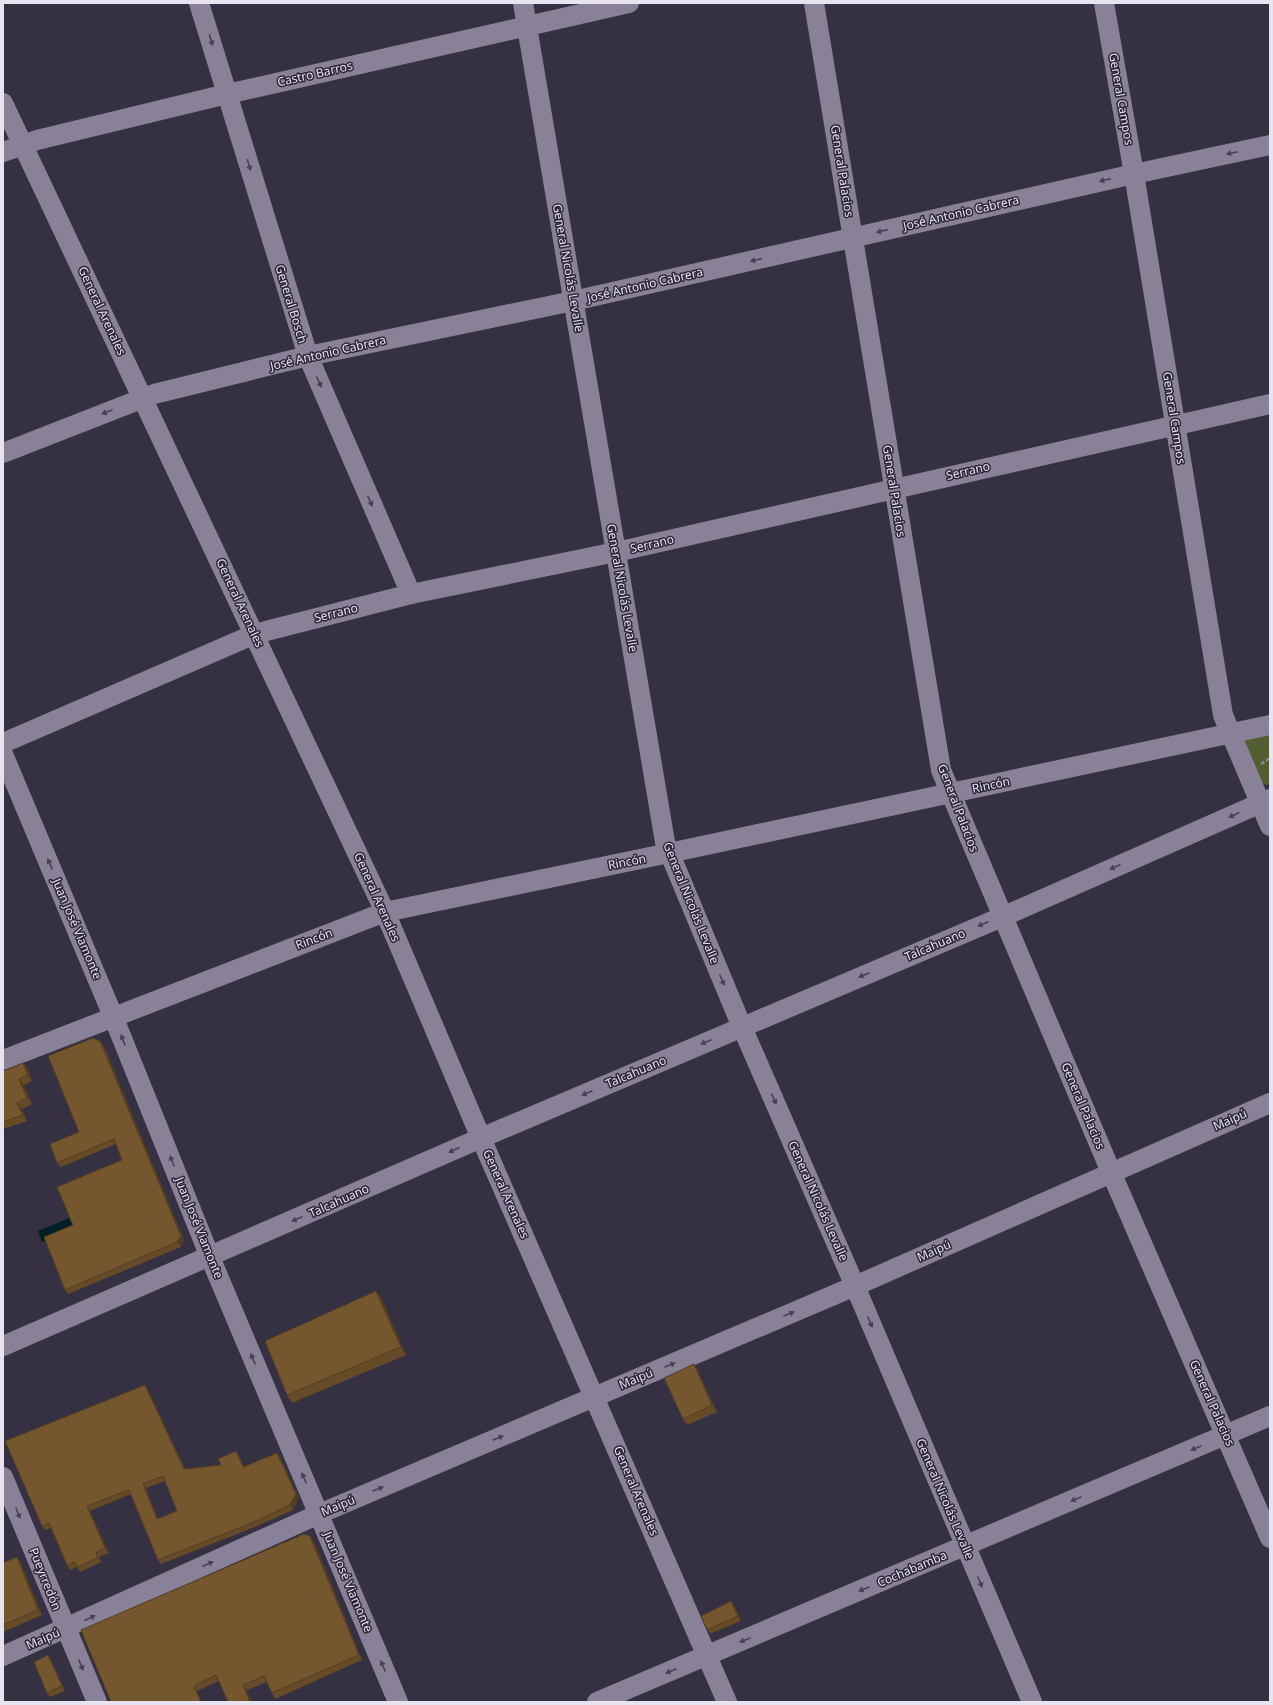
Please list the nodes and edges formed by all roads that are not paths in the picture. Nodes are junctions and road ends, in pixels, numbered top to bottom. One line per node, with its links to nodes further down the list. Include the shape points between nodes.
1 (200, 3): 7 (street, General Bosch, one-way to 7)
2 (523, 3): 6 (street, General Nicolás Levalle)
3 (629, 3): 6 (street, Castro Barros)
4 (814, 3): 13 (street, General Palacios)
5 (1104, 3): 12 (street, General Campos)
6 (527, 26): 7 (street, Castro Barros); 14 (street, General Nicolás Levalle)
7 (227, 94): 9 (street, Castro Barros); 15 (street, General Bosch, one-way to 15)
8 (3, 103): 9 (street, General Arenales)
9 (22, 144): 11 (street, Castro Barros); 16 (street, General Arenales)
10 (1270, 145): 12 (street, José Antonio Cabrera, one-way to 12)
11 (3, 152)
12 (1134, 174): 13 (street, José Antonio Cabrera, one-way to 13); 18 (street, General Campos)
13 (854, 238): 14 (street, José Antonio Cabrera, one-way to 14); 20 (street, General Palacios)
14 (573, 301): 15 (street, José Antonio Cabrera); 21 (street, General Nicolás Levalle)
15 (308, 356): 16 (street, José Antonio Cabrera); 22 (street, General Bosch, one-way to 22)
16 (143, 398): 19 (street, José Antonio Cabrera, one-way to 19); 23 (street, General Arenales)
17 (1270, 404): 18 (street, Serrano)
18 (1174, 424): 20 (street, Serrano); 25 (street, General Campos, via 1223,715)
19 (3, 453)
20 (893, 488): 21 (street, Serrano); 28 (street, General Palacios, via 941,770)
21 (616, 552): 22 (street, Serrano); 31 (street, General Nicolás Levalle, via 664,834)
22 (411, 594): 23 (street, Serrano)
23 (255, 634): 26 (street, Serrano); 32 (street, General Arenales)
24 (1270, 725): 25 (street, Rincón)
25 (1230, 734): 28 (street, Rincón); 29 (street, General Campos)
26 (3, 742)
27 (3, 754): 34 (street, Juan José Viamonte, one-way to 27)
28 (950, 794): 31 (street, Rincón); 33 (street, General Palacios)
29 (1265, 801): 30 (street, General Campos); 33 (street, Talcahuano, one-way to 33)
30 (1270, 826)
31 (670, 853): 32 (street, Rincón); 35 (street, General Nicolás Levalle, one-way to 35)
32 (385, 912): 34 (street, Rincón); 38 (street, General Arenales)
33 (1002, 917): 35 (street, Talcahuano, one-way to 35); 39 (street, General Palacios)
34 (114, 1016): 36 (street, Rincón); 40 (street, Juan José Viamonte, one-way to 34)
35 (742, 1027): 38 (street, Talcahuano, one-way to 38); 41 (street, General Nicolás Levalle, one-way to 41)
36 (3, 1060)
37 (1270, 1103): 39 (street, Maipú)
38 (481, 1138): 40 (street, Talcahuano, one-way to 40); 43 (street, General Arenales)
39 (1111, 1172): 41 (street, Maipú); 45 (street, General Palacios)
40 (210, 1257): 42 (street, Talcahuano); 47 (street, Juan José Viamonte, one-way to 40)
41 (855, 1286): 43 (street, Maipú, one-way to 41); 49 (street, General Nicolás Levalle, one-way to 49)
42 (3, 1346)
43 (595, 1397): 47 (street, Maipú, one-way to 43); 52 (street, General Arenales)
44 (1270, 1416): 45 (street, Cochabamba)
45 (1227, 1435): 48 (street, General Palacios); 49 (street, Cochabamba, one-way to 49)
46 (3, 1477): 50 (street, Pueyrredón, one-way to 50)
47 (319, 1514): 50 (street, Maipú, one-way to 47); 54 (street, Juan José Viamonte, one-way to 47)
48 (1270, 1538)
49 (965, 1546): 52 (street, Cochabamba, one-way to 52); 57 (street, General Nicolás Levalle, one-way to 57)
50 (65, 1629): 51 (street, Maipú); 53 (street, Pueyrredón, one-way to 53)
51 (3, 1656)
52 (707, 1656): 55 (street, Cochabamba, one-way to 55); 56 (street, General Arenales)
53 (97, 1702)
54 (398, 1702)
55 (597, 1702)
56 (727, 1702)
57 (1032, 1702)

